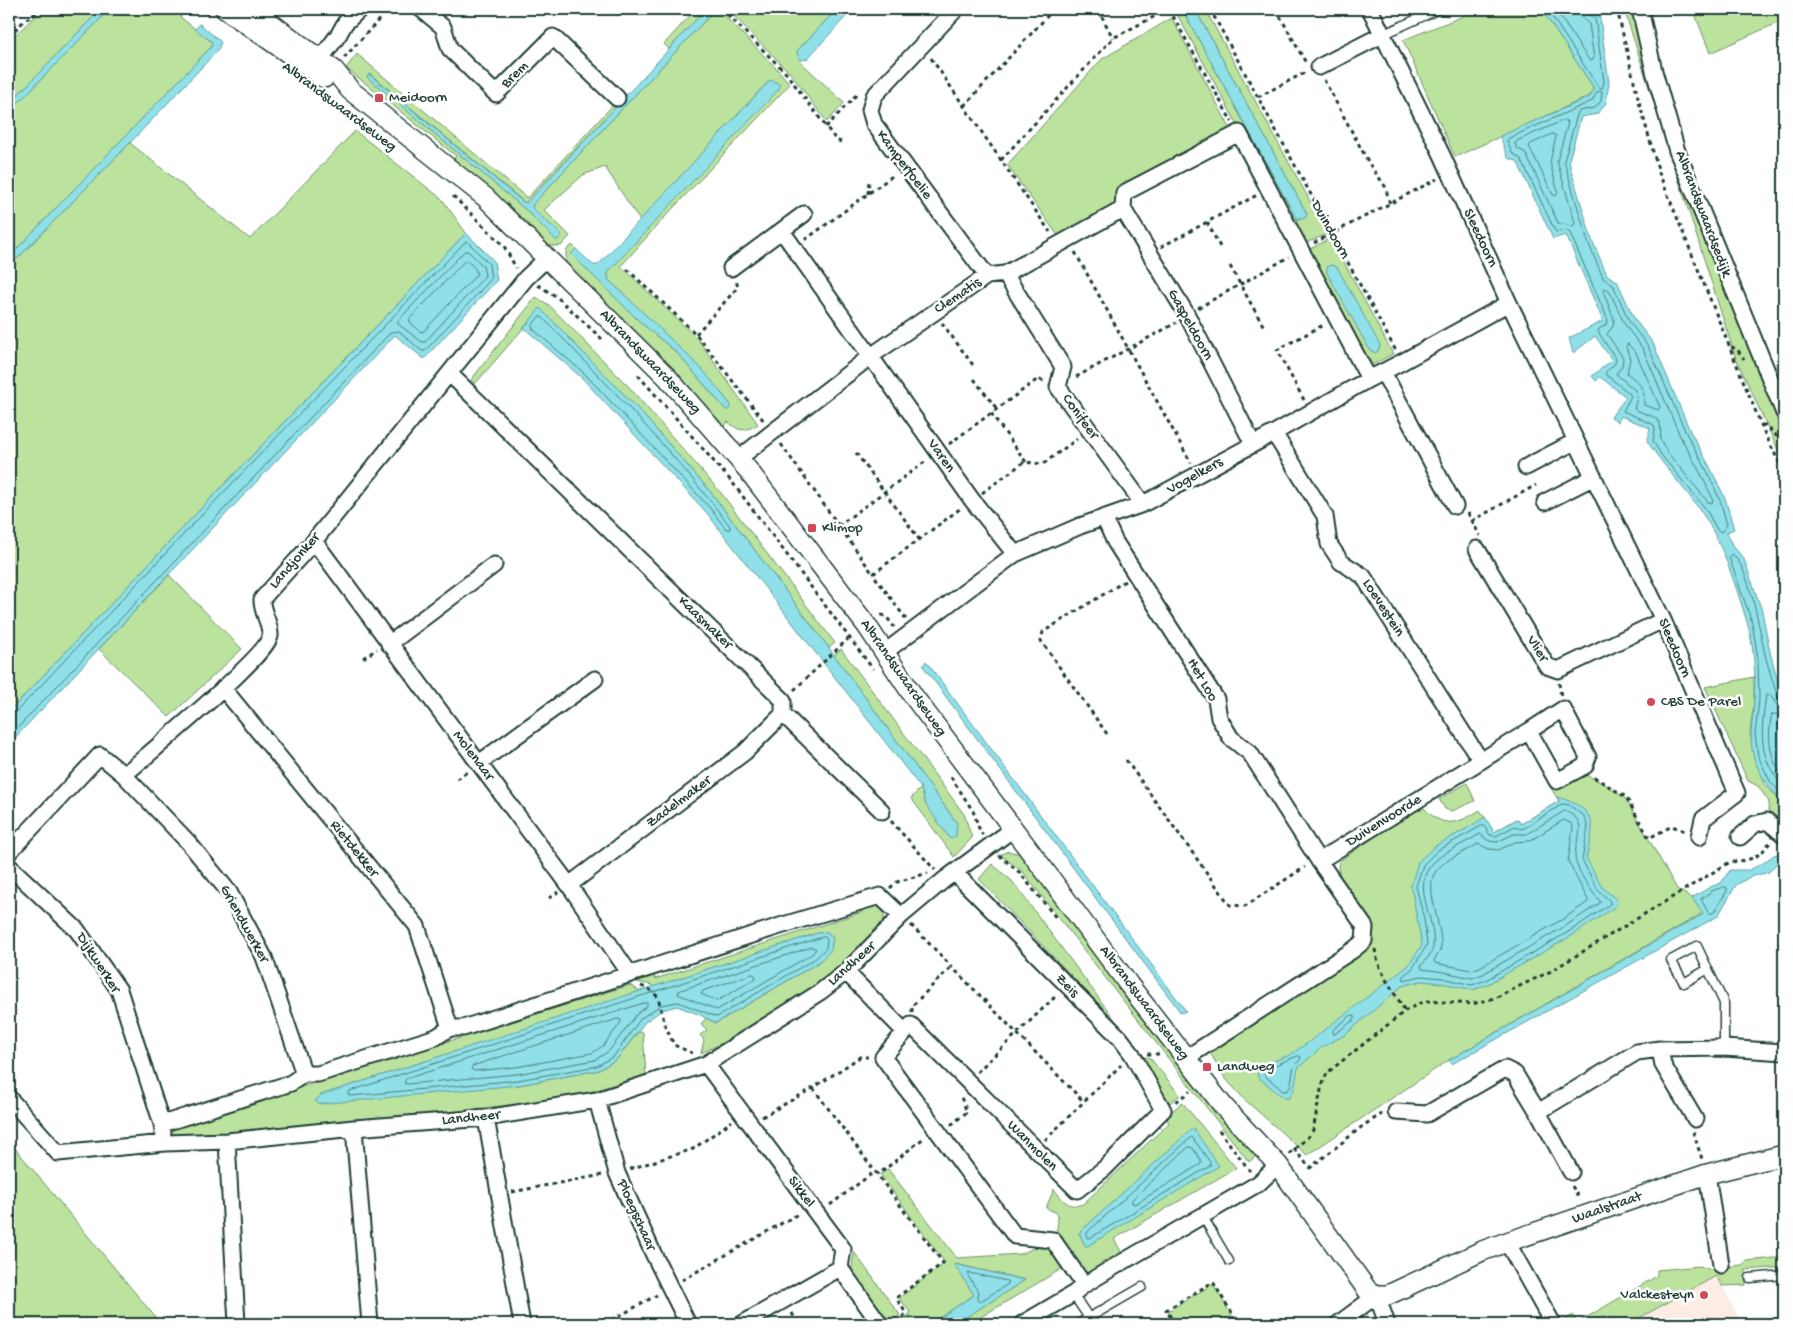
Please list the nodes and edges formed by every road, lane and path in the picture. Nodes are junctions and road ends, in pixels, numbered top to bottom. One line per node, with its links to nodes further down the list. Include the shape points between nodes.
1 (43, 9): 19 (path, via 25,20)
2 (199, 9): 18 (path)
3 (252, 9): 24 (street, Albrandswaardseweg)
4 (360, 9): 24 (street, via 345,23)
5 (386, 9): 24 (path)
6 (421, 9): 26 (street, Brem, via 443,27 450,49 496,94 553,37)
7 (722, 9): 30 (path, via 786,73)
8 (956, 9): 22 (street)
9 (1054, 9): 29 (path)
10 (1098, 9): 21 (path)
11 (1169, 9): 21 (path); 31 (path)
12 (1210, 9): 27 (path, Duindoorn)
13 (1276, 9): 23 (path)
14 (1370, 9): 20 (street, Sleedoorn)
15 (1439, 9): 20 (lane)
16 (1617, 9): 80 (path, via 1659,173)
17 (1640, 9): 79 (street, Albrandswaardsedijk, via 1677,151)
18 (220, 14): 24 (street, Albrandswaardseweg)
19 (9, 36)
20 (1382, 36): 23 (street); 35 (street, Sleedoorn)
21 (1114, 38): 33 (path)
22 (922, 45): 25 (street); 29 (path)
23 (1315, 68): 27 (path); 40 (path, via 1385,186)
24 (322, 73): 28 (path, Albrandswaardseweg); 51 (street, Albrandswaardseweg, via 350,90 485,197)
25 (874, 96): 30 (path, via 861,90); 34 (street, Kamperfoelie, via 870,110 874,124)
26 (617, 98)
27 (1258, 98): 45 (path, Duindoorn)
28 (340, 106)
29 (964, 106): 33 (path)
30 (826, 127): 32 (path)
31 (1239, 133): 37 (street); 41 (street, via 1124,193)
32 (841, 142)
33 (1001, 160): 46 (path)
34 (906, 166): 39 (path); 56 (street, Kamperfoelie)
35 (1450, 173): 40 (path); 59 (street, Sleedoorn)
36 (869, 180): 39 (path)
37 (1268, 190): 43 (path); 49 (street)
38 (449, 192): 57 (path, Albrandswaardseweg, via 504,246 516,268)
39 (868, 194): 48 (path)
40 (1390, 204): 45 (path)
41 (1123, 209): 46 (street, Clematis); 50 (street, Gaspeldoorn)
42 (804, 214): 44 (street)
43 (1207, 222): 47 (path); 50 (path)
44 (782, 231): 48 (street, Varen); 53 (street)
45 (1332, 234): 49 (path); 68 (path, Duindoorn)
46 (1062, 243): 55 (street, Clematis); 66 (path)
47 (1220, 247)
48 (794, 248): 67 (street, Varen)
49 (1300, 251): 58 (path); 62 (street)
50 (1150, 253): 61 (street, Gaspeldoorn)
51 (547, 258): 57 (street, Landjonker); 89 (street, Albrandswaardseweg, via 667,377)
52 (1230, 266): 58 (path)
53 (731, 268): 64 (path, via 738,287)
54 (627, 269): 64 (path)
55 (1005, 274): 56 (street, Clematis); 75 (street, Conifeer, via 1063,366)
56 (987, 276): 60 (street, Clematis)
57 (526, 278): 65 (path, Albrandswaardseweg, via 557,297); 72 (street, Landjonker)
58 (1241, 284): 61 (path); 63 (path)
59 (1510, 303): 68 (street, Vogelkers); 84 (street, Sleedoorn)
60 (934, 312): 67 (street, Clematis); 69 (path)
61 (1187, 315): 66 (path); 86 (street, Gaspeldoorn)
62 (1336, 318): 74 (street); 77 (path, via 1277,350)
63 (1264, 327)
64 (696, 334): 82 (path)
65 (604, 341)
66 (1128, 349): 75 (path); 93 (path)
67 (871, 356): 82 (street, Clematis); 87 (street, Varen)
68 (1402, 362): 71 (street, Vogelkers)
69 (973, 364)
70 (636, 372): 117 (path, Albrandswaardseweg, via 732,482 849,638 818,666)
71 (1383, 372): 74 (street, Vogelkers); 99 (street)
72 (450, 374): 104 (street, Landjonker); 117 (street, Kaasmaker)
73 (974, 379): 76 (path)
74 (1369, 379): 77 (street, Vogelkers)
75 (1058, 387): 76 (path, via 1038,379); 81 (street, Conifeer)
76 (997, 409): 78 (path)
77 (1310, 412): 83 (street, Vogelkers)
78 (991, 413): 87 (path); 90 (path)
79 (1784, 413)
80 (1762, 425): 85 (path); 92 (path)
81 (1090, 430): 90 (path, via 1043,464); 98 (street, Conifeer)
82 (773, 433): 89 (street, Clematis); 102 (path)
83 (1274, 433): 86 (street, Vogelkers); 122 (street, Loevestein, via 1325,516 1329,544 1341,562 1363,576)
84 (1576, 441): 91 (street); 94 (street, Sleedoorn)
85 (1784, 443)
86 (1253, 444): 93 (street, Vogelkers)
87 (938, 452): 95 (path); 96 (street, Varen)
88 (856, 453): 95 (path)
89 (738, 459): 113 (street, Albrandswaardseweg)
90 (1026, 462): 96 (path)
91 (1526, 467)
92 (1784, 472)
93 (1198, 474): 98 (street, Vogelkers)
94 (1594, 477): 97 (street); 110 (street, Sleedoorn)
95 (884, 492): 102 (path); 103 (path)
96 (972, 500): 103 (path); 106 (street, Varen)
97 (1546, 502): 101 (path, via 1536,485)
98 (1143, 504): 100 (street, Vogelkers)
99 (1455, 506): 101 (path, via 1462,503)
100 (1104, 518): 106 (street, Vogelkers); 109 (street, Het Loo)
101 (1472, 521): 105 (path, via 1485,544)
102 (838, 526): 108 (path)
103 (920, 539): 108 (path)
104 (314, 541): 112 (street, Molenaar); 116 (street, Landjonker, via 262,600 270,637 264,649)
105 (1477, 549): 114 (street, Vlier, via 1546,666)
106 (1016, 554): 111 (street, Vogelkers)
107 (494, 564): 112 (street)
108 (873, 574): 111 (path)
109 (1136, 574): 120 (path, via 1044,632 1041,641); 132 (street, Het Loo, via 1216,698 1219,718 1231,738 1250,753)
110 (1663, 620): 114 (street, Vlier); 130 (street, Sleedoorn, via 1737,793 1703,819)
111 (914, 630): 113 (street, Vogelkers)
112 (389, 644): 123 (street, Molenaar)
113 (884, 652): 127 (street, Albrandswaardseweg)
114 (1558, 670): 118 (path)
115 (595, 678): 123 (street)
116 (223, 688): 125 (street, Landjonker); 146 (street, Rietdekker, via 417,926)
117 (783, 707): 126 (street, Kaasmaker); 135 (street, Zadelmaker, via 745,752)
118 (1563, 709): 119 (street, Duivenvoorde); 124 (street, via 1588,757 1585,766)
119 (1529, 731): 122 (street, Duivenvoorde); 124 (street, via 1557,781)
120 (1107, 734)
121 (1126, 760): 132 (path, via 1230,904 1245,906)
122 (1481, 761): 132 (street, Duivenvoorde)
123 (479, 763): 135 (street, Molenaar)
124 (1580, 768): 130 (path, via 1626,797 1649,838 1672,826)
125 (124, 775): 131 (street, via 100,755); 157 (street, Griendwerker, via 188,842 229,892 264,957)
126 (882, 811): 134 (path)
127 (1014, 829): 134 (street, Landheer); 155 (street, Albrandswaardseweg)
128 (1782, 833): 129 (street, via 1767,821 1755,824); 145 (path, via 1754,858 1730,862 1551,971 1496,998 1472,1004 1424,1002)
129 (1740, 837)
130 (1699, 838)
131 (9, 852)
132 (1319, 861): 138 (street, via 1365,926)
133 (9, 866): 168 (street, Dijkwerker, via 77,930 119,990)
134 (945, 874): 136 (path, via 897,882); 137 (street, Landheer); 144 (street, Zeis)
135 (569, 885): 142 (street, Molenaar)
136 (880, 896): 137 (street); 142 (street)
137 (901, 916): 139 (path); 141 (street, Landheer)
138 (1364, 941): 145 (path, via 1375,945 1383,974); 155 (street)
139 (952, 966): 147 (path, via 912,1006); 148 (path)
140 (1708, 969): 140 (lane, via 1684,983 1671,960 1697,946); 149 (lane, via 1724,1003)
141 (846, 972): 147 (street, Wanmolen); 156 (street, Landheer)
142 (630, 974): 146 (street, via 463,1028)
143 (641, 986): 156 (path, via 658,997 674,1045 693,1053)
144 (1066, 986): 148 (path); 152 (street, Zeis, via 1120,1038)
145 (1405, 1011): 174 (path, via 1327,1072 1313,1130)
146 (450, 1028): 157 (street, via 436,1037 318,1074)
147 (908, 1029): 154 (street); 158 (street, Wanmolen)
148 (1017, 1033): 158 (path); 162 (path)
149 (1724, 1048): 150 (street); 151 (street)
150 (1660, 1049): 165 (street, via 1637,1052); 167 (street, via 1662,1065)
151 (1784, 1052)
152 (1132, 1054): 153 (path); 162 (path); 163 (street, Zeis)
153 (1161, 1054)
154 (882, 1057): 159 (path, via 860,1057); 171 (street)
155 (1186, 1058): 177 (street, Albrandswaardseweg, via 1224,1107)
156 (706, 1064): 161 (street, Landheer); 169 (street, Sikkel)
157 (304, 1074): 168 (street, via 292,1082)
158 (967, 1081): 171 (path, via 958,1091 967,1112); 175 (street, Wanmolen)
159 (813, 1088): 169 (path); 179 (path)
160 (9, 1098): 173 (street, Landheer, via 58,1153)
161 (597, 1100): 166 (street, Landheer); 190 (street, Ploegschaar, via 617,1173)
162 (1084, 1102): 175 (path)
163 (1163, 1110): 175 (street, Wanmolen, via 1105,1168 1077,1190)
164 (1396, 1112): 165 (street, via 1427,1114 1505,1069 1515,1074); 174 (path, via 1385,1112 1364,1125 1310,1168)
165 (1538, 1112): 178 (street)
166 (486, 1118): 170 (street, Landheer); 197 (street)
167 (1694, 1119): 180 (path, via 1693,1133)
168 (162, 1124): 173 (street, Dijkwerker)
169 (750, 1124): 181 (street, Sikkel)
170 (354, 1128): 172 (street, Landheer); 196 (street)
171 (937, 1132): 179 (path); 192 (street, via 1014,1236 1052,1240)
172 (227, 1141): 173 (street, Landheer); 195 (street)
173 (164, 1143)
174 (1294, 1149): 177 (path)
175 (1036, 1150)
176 (1784, 1155): 180 (street, Waalstraat)
177 (1285, 1159): 183 (street, via 1259,1183); 193 (street, Albrandswaardseweg, via 1368,1291)
178 (1571, 1172): 182 (path, via 1568,1179)
179 (877, 1173): 181 (path); 202 (path, via 943,1263 896,1298 906,1313)
180 (1707, 1174): 182 (street, Waalstraat); 186 (street)
181 (815, 1210): 187 (street, Sikkel, via 843,1248); 190 (path)
182 (1588, 1214): 184 (street, Waalstraat)
183 (1203, 1216): 185 (lane); 192 (street)
184 (1507, 1242): 193 (street, Waalstraat, via 1388,1295); 209 (street)
185 (1229, 1261)
186 (1721, 1264)
187 (840, 1268): 200 (street); 201 (street)
188 (1784, 1276): 189 (lane)
189 (1750, 1278)
190 (670, 1287): 198 (path); 199 (street, Ploegschaar)
191 (1142, 1287): 194 (lane)
192 (1078, 1290): 194 (lane); 203 (street)
193 (1377, 1296): 207 (street); 208 (street, Albrandswaardseweg)
194 (1089, 1318): 204 (lane)
195 (237, 1324)
196 (370, 1324)
197 (522, 1324)
198 (605, 1324)
199 (688, 1324)
200 (742, 1324)
201 (880, 1324)
202 (896, 1324)
203 (1022, 1324)
204 (1078, 1324)
205 (1175, 1324): 206 (path, via 1166,1310 1213,1282 1234,1317)
206 (1223, 1324)
207 (1338, 1324)
208 (1387, 1324)
209 (1553, 1324)

